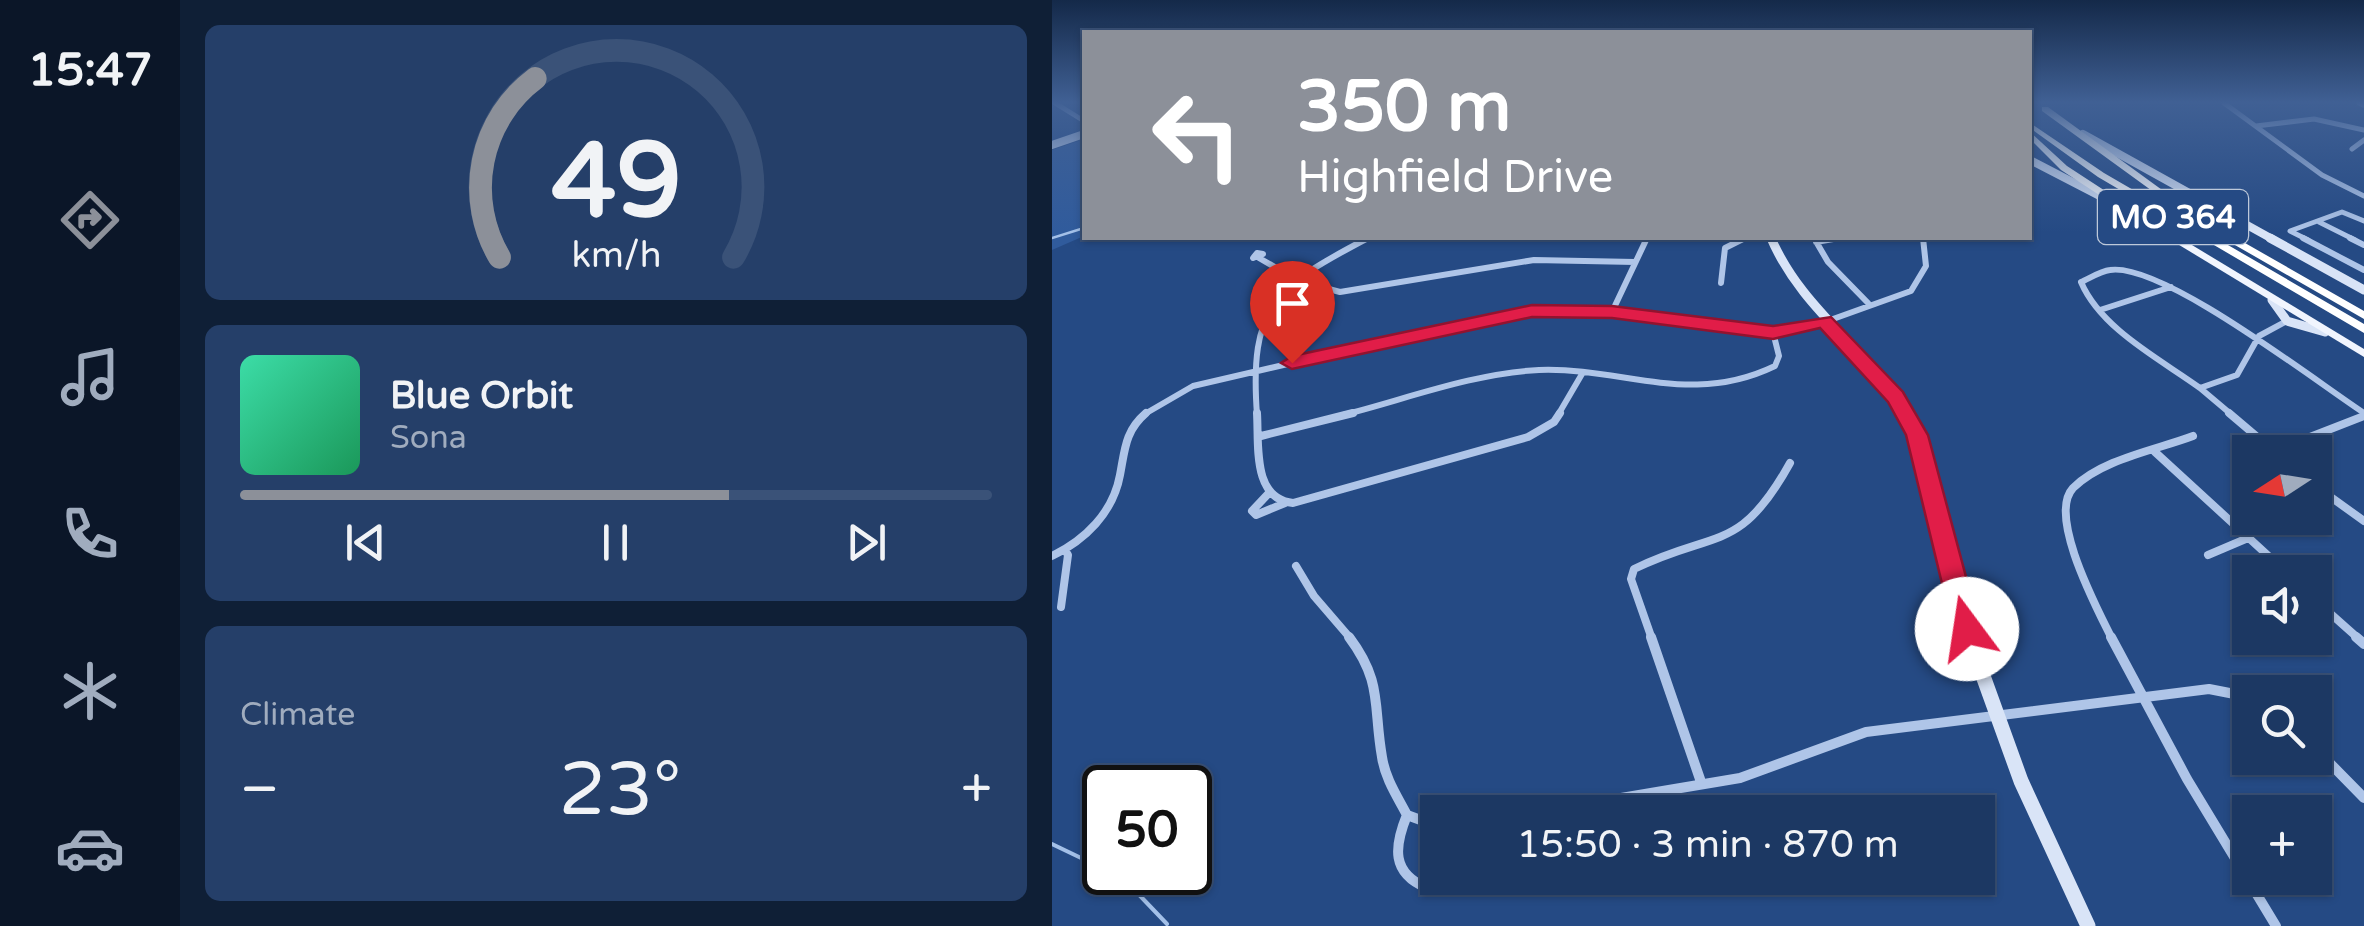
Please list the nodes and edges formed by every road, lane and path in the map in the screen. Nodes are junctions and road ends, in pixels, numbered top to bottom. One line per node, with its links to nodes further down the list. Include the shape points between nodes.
1 (2042, 146): 11 (highway)
2 (2060, 146): 36 (highway, MO 364)
3 (2076, 146): 14 (highway, MO 364)
4 (2097, 146): 14 (highway)
5 (2104, 146): 28 (main road)
6 (2283, 146): 10 (street)
7 (2356, 146): 8 (street)
8 (2352, 149)
9 (2032, 161): 11 (main road)
10 (2364, 196)
11 (2136, 216): 29 (main road)
12 (2318, 221): 13 (street, via 2342,212); 21 (street); 24 (street, via 2290,232)
13 (2364, 221)
14 (2204, 224): 33 (highway, MO 364)
15 (1365, 240): 25 (street)
16 (1646, 240): 23 (street)
17 (1741, 240): 26 (street, via 1725,248)
18 (1772, 240): 34 (main road, via 1789,278)
19 (1815, 240): 30 (street)
20 (1924, 240): 30 (street, via 1928,253 1918,285)
21 (2364, 244)
22 (1259, 258): 25 (street)
23 (1635, 262): 25 (street, via 1517,262 1348,292); 32 (street)
24 (2364, 270)
25 (1299, 281): 41 (street, via 1264,317)
26 (1722, 283)
27 (2170, 287): 31 (street); 31 (street, via 2130,270 2099,273 2080,285); 39 (street)
28 (2364, 290)
29 (2272, 300): 35 (main road); 38 (main road)
30 (1868, 303): 34 (street)
31 (2100, 310): 43 (street)
32 (1612, 312): 37 (street); 41 (street, via 1511,314)
33 (2364, 316)
34 (1826, 320): 37 (street); 66 (main road, via 1888,388 1917,435)
35 (2287, 321): 38 (main road); 39 (street)
36 (2364, 329)
37 (1773, 332): 42 (street, via 1775,366 1718,384 1672,386)
38 (2325, 332): 40 (main road)
39 (2257, 340): 43 (street, via 2237,375); 44 (street)
40 (2364, 354)
41 (1257, 371): 47 (street); 56 (street, via 1193,386 1141,417 1123,445 1120,480 1103,515)
42 (1582, 374): 47 (street, via 1496,376); 53 (street, via 1554,422 1528,437)
43 (2200, 388): 45 (street)
44 (2364, 414): 46 (street)
45 (2254, 435)
46 (2314, 435)
47 (1261, 436): 51 (street)
48 (2193, 436): 49 (street)
49 (2154, 452): 55 (street); 65 (street, via 2084,478 2066,497 2064,511 2080,570)
50 (1790, 462): 68 (street, via 1749,523 1655,558 1634,569 1631,579)
51 (1270, 496): 53 (street); 53 (street, via 1255,505 1256,515)
52 (2332, 497): 54 (street)
53 (1284, 503)
54 (2364, 521)
55 (2248, 538): 57 (street); 58 (street)
56 (1065, 550): 59 (street); 61 (street)
57 (2208, 555)
58 (2267, 555)
59 (1052, 556)
60 (1296, 566): 71 (street, via 1306,588 1356,644 1374,679 1382,757)
61 (1061, 607)
62 (2332, 615): 63 (street)
63 (2364, 644)
64 (2232, 694): 65 (street)
65 (2144, 696): 66 (street); 75 (street, via 2186,781)
66 (1992, 714): 68 (street, via 1866,732 1740,778); 74 (main road)
67 (2332, 765): 70 (street)
68 (1701, 782): 69 (street)
69 (1630, 795)
70 (2364, 798)
71 (1407, 815): 72 (street); 73 (street, via 1394,858 1404,878)
72 (1420, 820)
73 (1420, 885)
74 (2088, 926)
75 (2276, 926)

